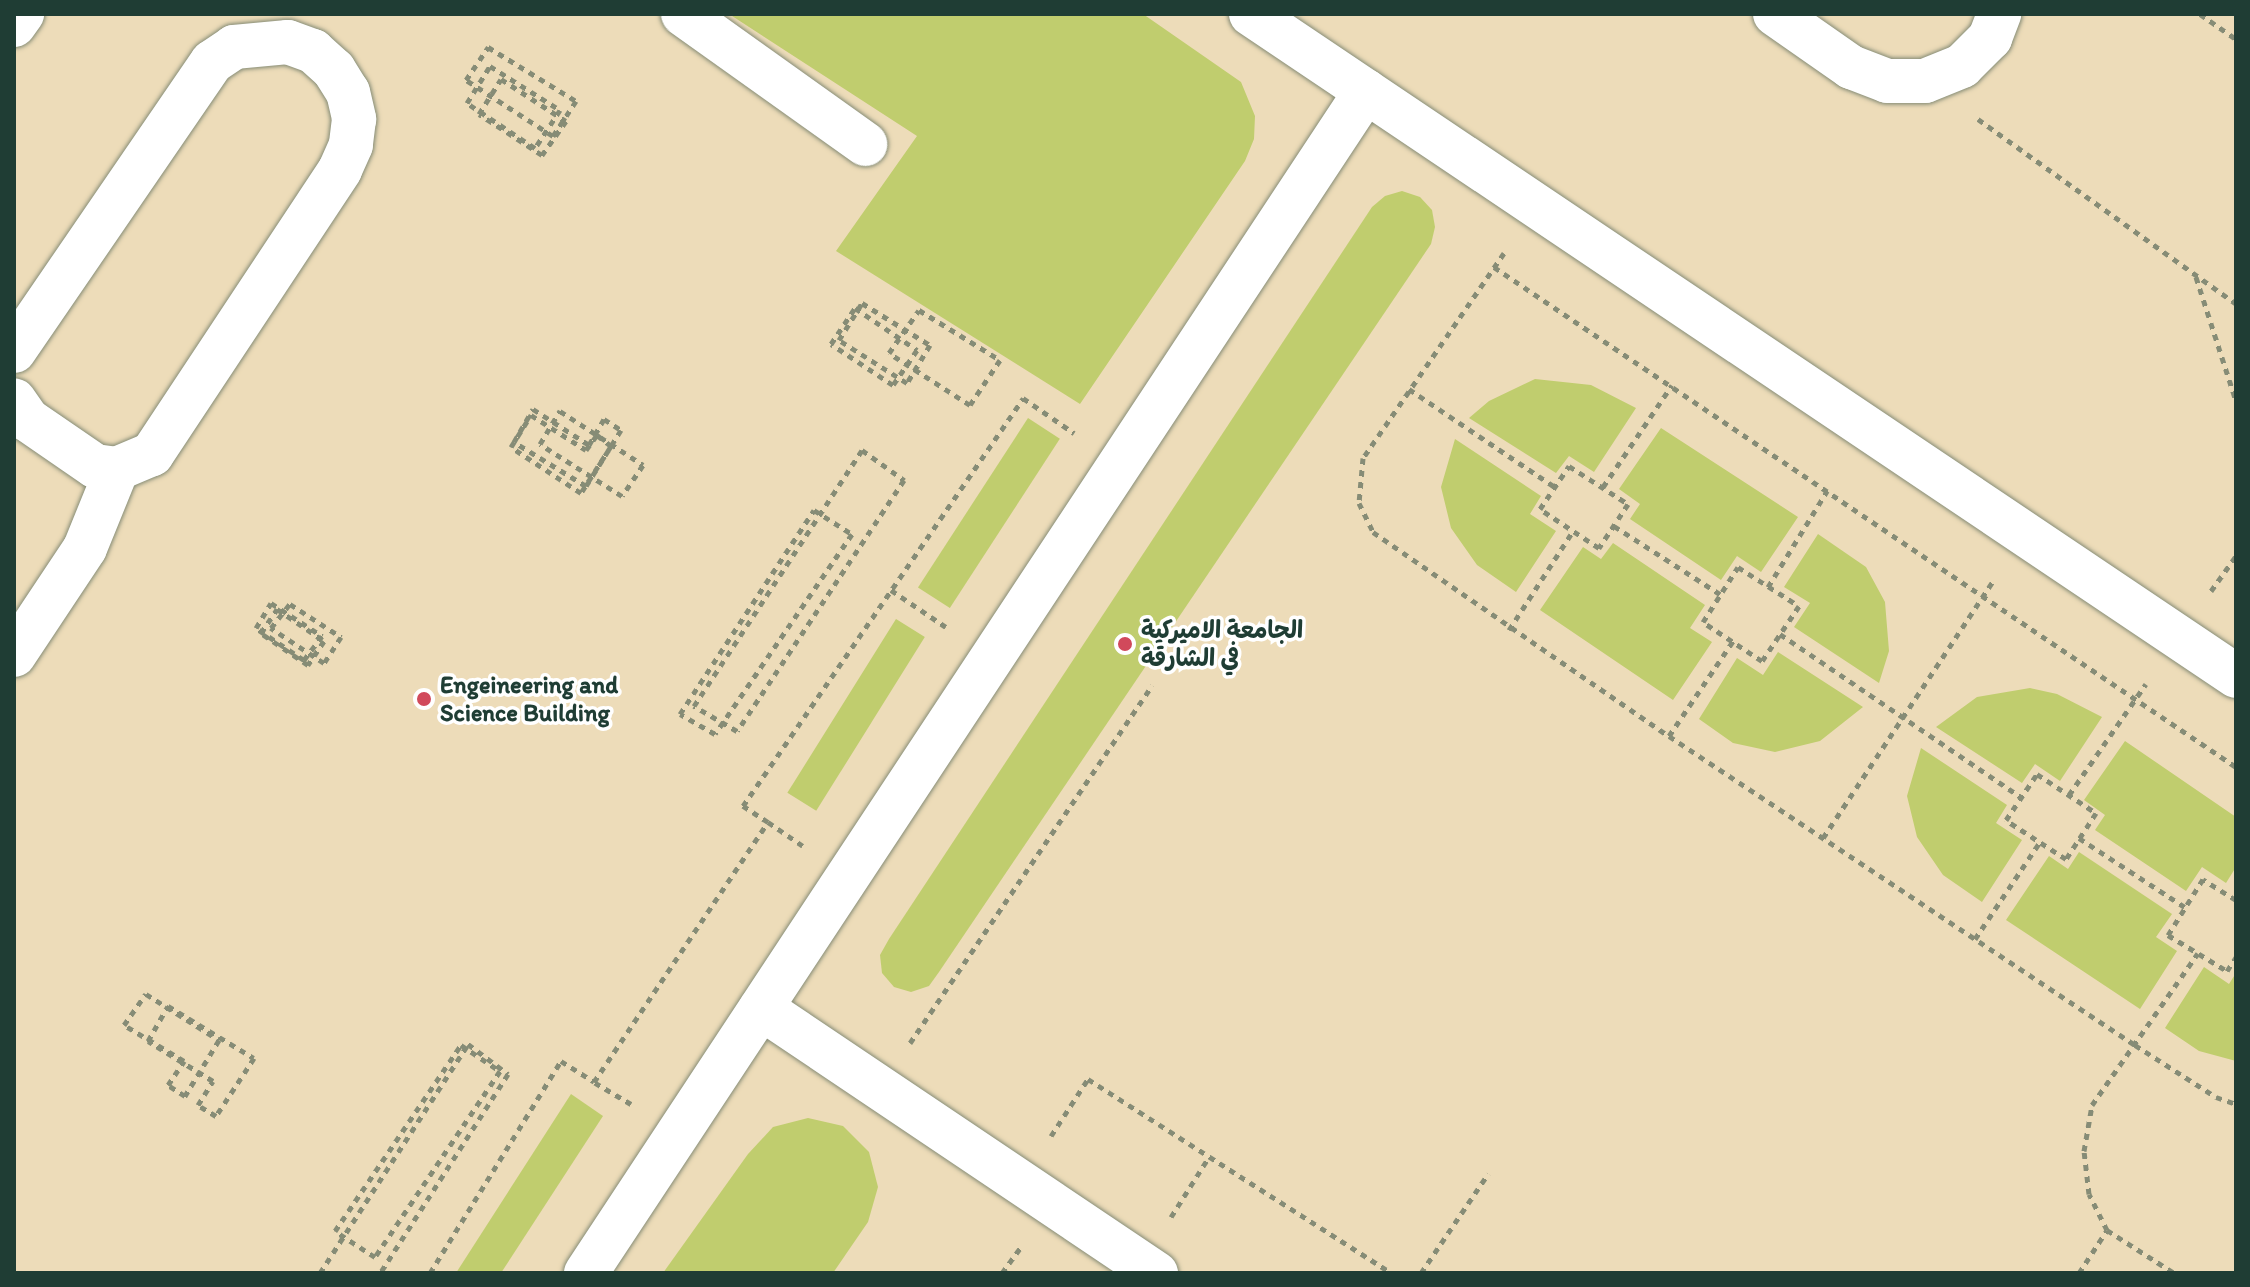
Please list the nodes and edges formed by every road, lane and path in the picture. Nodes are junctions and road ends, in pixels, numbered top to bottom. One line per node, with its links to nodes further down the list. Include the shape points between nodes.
1 (22, 14): 7 (street)
2 (683, 14): 14 (street)
3 (1251, 14): 11 (street)
4 (1775, 14): 10 (street, via 1851,67 1887,81)
5 (1999, 14): 10 (street, via 1990,38 1962,66)
6 (2200, 14): 8 (path)
7 (14, 25)
8 (2236, 39)
9 (466, 80): 9 (path, via 488,47 576,101 553,136)
10 (1925, 81): 15 (path)
11 (1366, 91): 35 (street); 65 (street)
12 (467, 103): 12 (path, via 490,66 560,111 535,148)
13 (479, 114): 13 (path, via 501,79 566,121 542,155)
14 (865, 144)
15 (2196, 277): 17 (path); 24 (path)
16 (862, 303): 16 (path, via 839,340 907,383 930,345)
17 (2236, 304)
18 (855, 308): 18 (path, via 831,344 893,385 917,350)
19 (919, 310): 19 (path, via 889,353 970,405 1000,360)
20 (14, 351): 29 (street, via 212,62 234,47 288,42 313,51 334,70 348,92 354,119 340,170 152,454)
21 (1672, 385): 22 (path, via 1494,267); 31 (path); 32 (path)
22 (1409, 389): 30 (path); 43 (path, via 1363,458 1358,480 1365,518 1373,532)
23 (14, 400): 29 (street, via 28,420 78,455 95,466)
24 (2236, 401)
25 (560, 411): 25 (path, via 540,444 622,496 643,465)
26 (532, 412): 26 (path, via 511,447 581,493 611,446 597,435 586,450); 26 (path, via 514,442 586,486 621,430 604,419 589,445)
27 (1083, 439): 37 (path, via 1023,398)
28 (862, 450): 28 (path, via 904,480 737,731 694,706)
29 (117, 469): 47 (street, via 85,548)
30 (1555, 487): 31 (path, via 1569,466); 34 (path, via 1540,509)
31 (1603, 487): 33 (path, via 1628,504)
32 (1827, 491): 36 (path); 39 (path)
33 (1614, 526): 34 (path, via 1599,548); 38 (path)
34 (1573, 531): 43 (path)
35 (2024, 533): 39 (path); 48 (street)
36 (1768, 587): 38 (path, via 1738,567); 45 (path, via 1799,606)
37 (891, 590): 44 (path); 55 (path, via 743,806)
38 (1720, 594): 46 (path, via 1703,622)
39 (1983, 596): 51 (path); 53 (path)
40 (271, 603): 40 (path, via 256,628 304,660 322,636)
41 (277, 609): 41 (path, via 261,633 308,665 324,641)
42 (271, 628): 42 (path, via 290,604 341,637 324,663)
43 (1509, 630): 52 (path)
44 (955, 633)
45 (1780, 634): 46 (path, via 1762,661); 51 (path)
46 (1733, 641): 52 (path)
47 (14, 655)
48 (2236, 676)
49 (1152, 685): 71 (path)
50 (680, 714): 50 (path, via 715,734 852,534 814,510)
51 (1904, 716): 54 (path); 56 (path)
52 (1669, 736): 56 (path)
53 (2236, 767)
54 (2021, 797): 57 (path, via 2037,774 2096,813); 58 (path, via 2006,820)
55 (768, 822)
56 (1823, 838): 61 (path)
57 (2079, 838): 58 (path, via 2066,859); 60 (path)
58 (2040, 842): 61 (path)
59 (2235, 897): 60 (path, via 2203,879)
60 (2185, 907): 62 (path, via 2168,935)
61 (1975, 939): 67 (path)
62 (2198, 953): 63 (path, via 2227,971); 67 (path)
63 (2236, 957)
64 (168, 1006): 64 (path, via 148,1041 213,1081 198,1105 216,1116 254,1058)
65 (761, 1008): 71 (street); 82 (street)
66 (461, 1045): 66 (path, via 500,1071 375,1257 335,1231)
67 (2135, 1045): 72 (path, via 2216,1097); 76 (path, via 2092,1105 2084,1151 2089,1194)
68 (183, 1063): 68 (path, via 173,1078 188,1087 217,1042 147,995 127,1029)
69 (594, 1082): 81 (path, via 561,1061)
70 (168, 1085): 70 (path, via 185,1096 219,1040 146,994 124,1025 184,1061)
71 (880, 1087): 75 (street)
72 (2236, 1104)
73 (1209, 1157): 75 (path, via 1088,1079); 78 (path); 84 (path)
74 (1488, 1174): 85 (path)
75 (1021, 1183): 78 (street)
76 (2107, 1230): 86 (path); 87 (path)
77 (1023, 1242): 83 (path)
78 (1149, 1268)
79 (320, 1273): 80 (path, via 468,1044 508,1074)
80 (380, 1273)
81 (430, 1273)
82 (586, 1273)
83 (1002, 1273)
84 (1391, 1273)
85 (1421, 1273)
86 (2079, 1273)
87 (2174, 1273)

